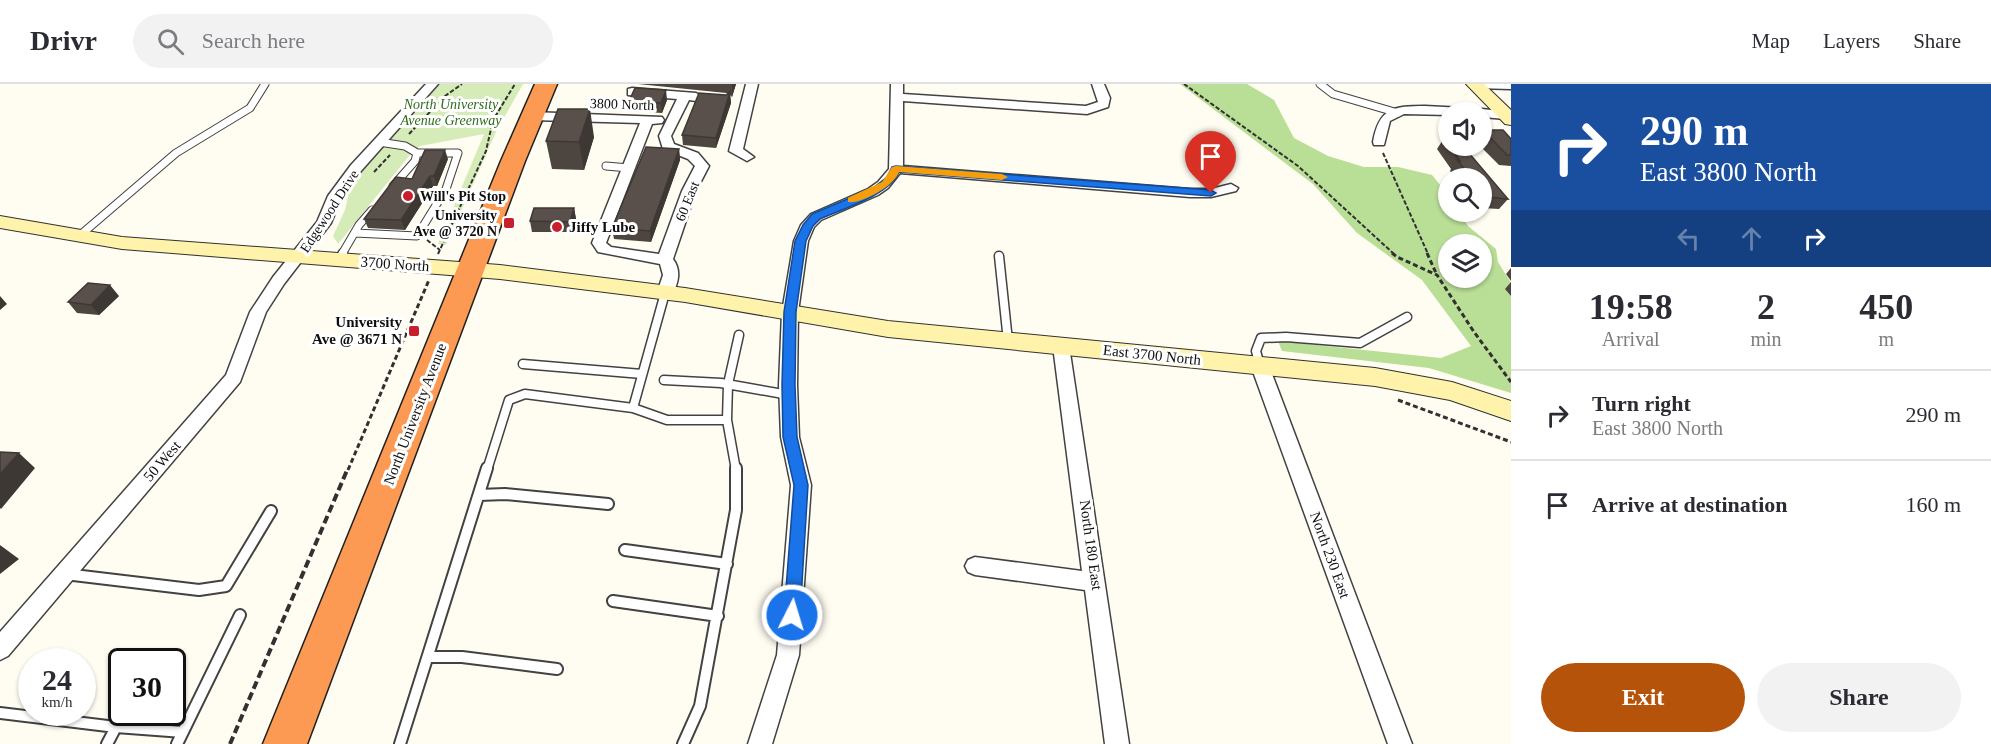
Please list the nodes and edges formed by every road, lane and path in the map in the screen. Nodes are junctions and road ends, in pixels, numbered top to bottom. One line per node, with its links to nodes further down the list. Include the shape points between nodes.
1 (265, 84): 36 (lane, via 249,108 176,153)
2 (432, 84): 24 (street, Edgewood Drive)
3 (462, 84): 14 (path)
4 (515, 84): 42 (path, via 493,120)
5 (546, 84): 20 (highway, North University Avenue)
6 (752, 84): 27 (street, via 736,151)
7 (1098, 84): 12 (street, via 1105,101 1101,107 1087,110)
8 (1184, 84): 43 (path, via 1298,166 1397,257)
9 (1320, 84): 18 (lane, via 1333,94)
10 (1474, 84): 11 (street); 21 (main road)
11 (1511, 85)
12 (897, 90): 30 (street)
13 (632, 92): 15 (street)
14 (445, 96)
15 (685, 96): 16 (street); 22 (street, 60 East)
16 (706, 98)
17 (1438, 111): 18 (street)
18 (1394, 114): 25 (street, via 1382,126)
19 (1492, 115): 21 (street)
20 (532, 116): 23 (street, 3800 North); 42 (highway, North University Avenue)
21 (1508, 117)
22 (675, 120): 23 (street, 3800 North); 40 (street, 60 East, via 665,136 666,144 697,159 702,166 689,191)
23 (646, 121): 29 (street)
24 (379, 142): 26 (lane, via 405,146); 39 (street, Edgewood Drive, via 335,196 324,223)
25 (1379, 142): 43 (path)
26 (417, 153): 32 (lane, via 415,161); 35 (lane, via 459,153 446,189 417,236)
27 (747, 157)
28 (606, 166): 29 (lane)
29 (629, 168): 40 (street, via 599,237 600,247)
30 (896, 169): 31 (street, via 1190,193); 45 (street, via 886,184 828,210 808,225 801,241)
31 (1232, 188)
32 (387, 193)
33 (380, 201): 35 (lane)
34 (0, 222): 36 (main road, 3700 North)
35 (355, 234): 41 (lane)
36 (78, 237): 39 (main road, 3700 North)
37 (427, 239): 42 (path)
38 (999, 256): 48 (lane)
39 (298, 258): 41 (main road, 3700 North); 68 (street, 50 West, via 258,312 234,378)
40 (666, 260): 44 (street, via 672,271)
41 (339, 261): 42 (main road, 3700 North)
42 (448, 262): 44 (main road, 3700 North); 81 (path, via 335,503); 82 (highway, North University Avenue)
43 (1437, 275): 54 (path)
44 (665, 293): 45 (main road, 3700 North); 52 (lane)
45 (790, 312): 48 (main road, East 3700 North, via 888,329); 57 (street)
46 (1407, 317): 51 (lane, via 1360,343 1261,338 1256,351)
47 (739, 335): 55 (lane)
48 (1008, 341): 49 (main road, East 3700 North)
49 (1061, 346): 51 (main road, East 3700 North); 69 (street, North 180 East)
50 (523, 363): 52 (lane)
51 (1260, 366): 59 (main road, East 3700 North, via 1419,384); 87 (street, North 230 East)
52 (642, 374): 58 (lane)
53 (664, 380): 55 (lane)
54 (1511, 382)
55 (728, 384): 57 (lane); 60 (lane)
56 (1391, 393): 61 (path, via 1410,406)
57 (789, 395): 85 (street, via 790,437 801,485 797,555 788,655)
58 (633, 408): 60 (lane, via 651,418); 62 (lane, via 525,394 509,400)
59 (1511, 411)
60 (727, 420): 66 (lane, via 737,475)
61 (1511, 442)
62 (479, 495): 63 (lane); 74 (lane)
63 (608, 504)
64 (271, 511): 68 (lane, via 226,586 200,590)
65 (625, 550): 66 (lane)
66 (727, 564): 72 (lane)
67 (975, 566): 69 (street)
68 (65, 574): 73 (street, 50 West)
69 (1096, 582): 86 (street, North 180 East)
70 (613, 602): 72 (lane)
71 (240, 615): 78 (lane)
72 (718, 616): 84 (lane, via 700,706)
73 (0, 649)
74 (428, 657): 75 (lane, via 462,657); 83 (lane)
75 (557, 669)
76 (0, 713): 77 (lane)
77 (116, 727): 78 (lane); 79 (lane)
78 (183, 732): 80 (lane)
79 (107, 744)
80 (177, 744)
81 (231, 744)
82 (285, 744)
83 (400, 744)
84 (683, 744)
85 (760, 744)
86 (1118, 744)
87 (1400, 744)

